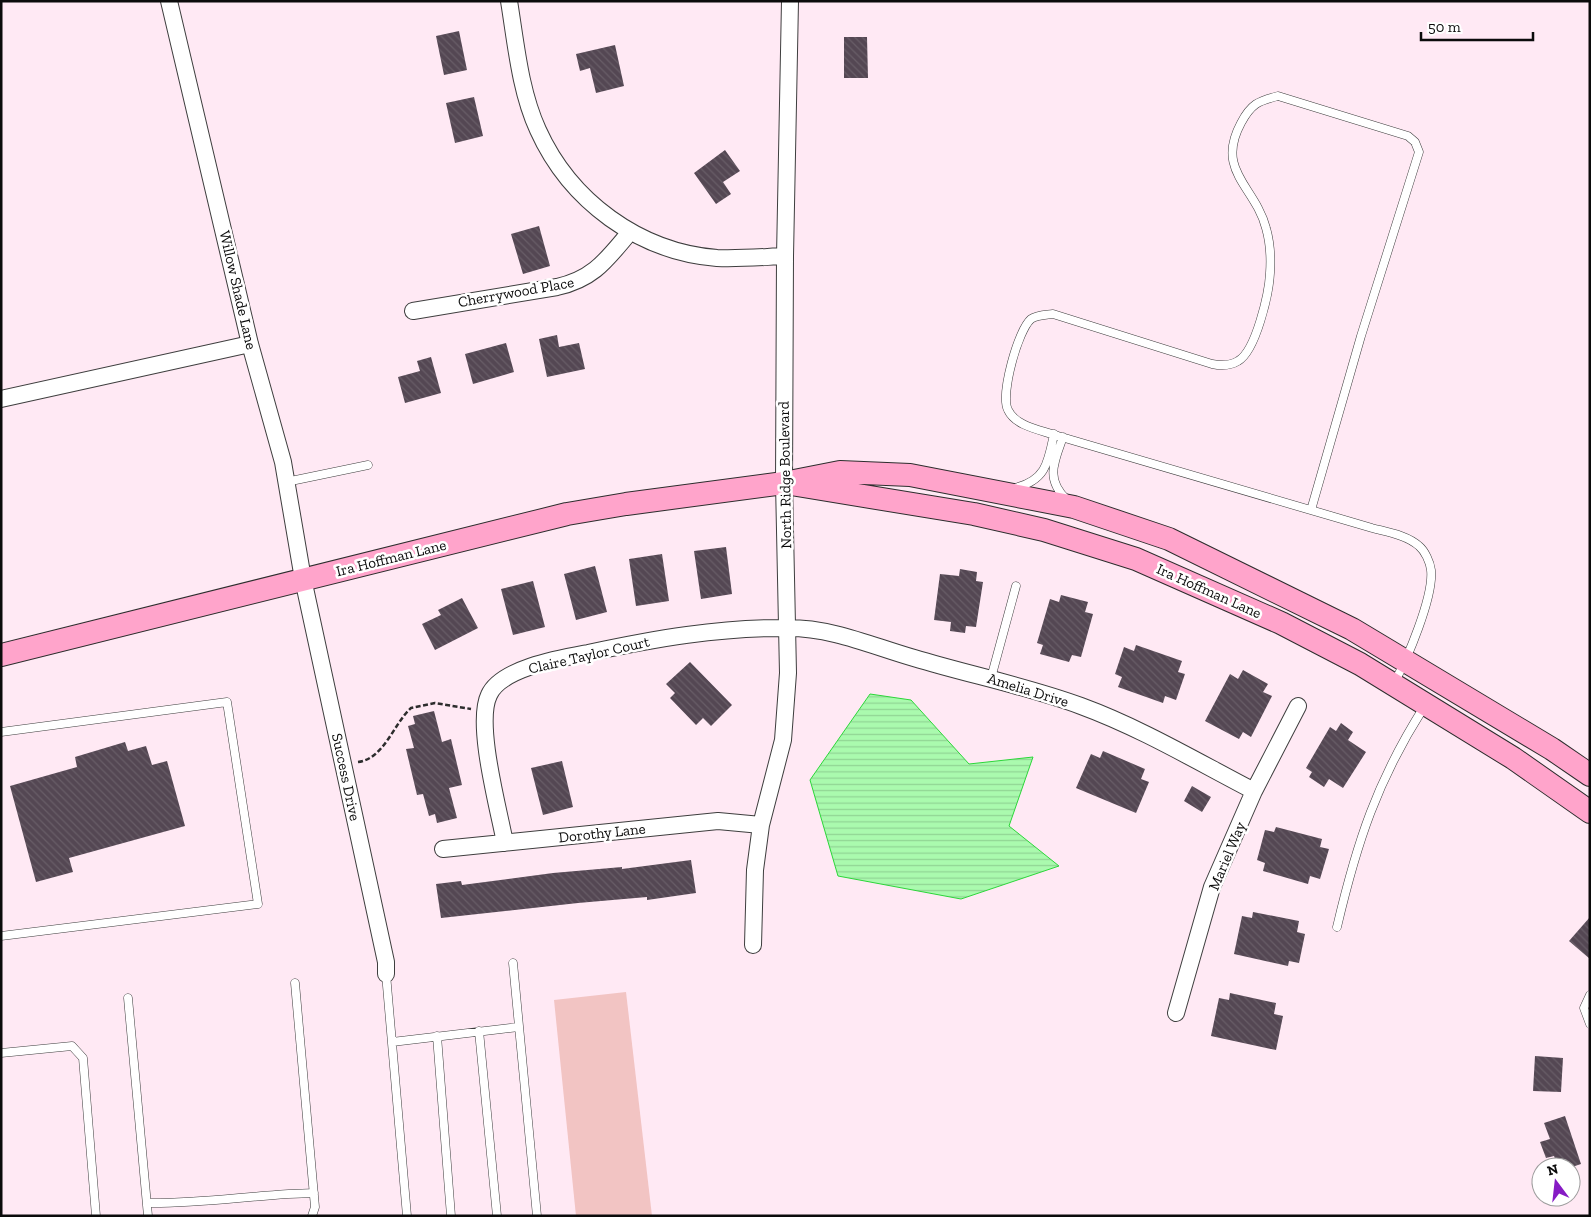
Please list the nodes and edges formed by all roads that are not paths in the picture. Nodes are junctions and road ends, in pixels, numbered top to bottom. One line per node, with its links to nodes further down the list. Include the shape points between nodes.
1 (169, 1): 7 (street, Willow Shade Lane)
2 (509, 1): 4 (street, via 523,84 538,130 561,171 595,209)
3 (790, 1): 5 (street, North Ridge Boulevard)
4 (630, 232): 5 (street, via 671,250 717,258); 6 (street, Cherrywood Place, via 604,263 580,281)
5 (785, 256): 13 (street, North Ridge Boulevard)
6 (413, 311)
7 (250, 344): 8 (street); 12 (street, Willow Shade Lane)
8 (1, 399)
9 (1054, 434): 10 (lane); 14 (lane, via 1049,459 1036,480); 16 (lane, via 1014,419 1007,410 1005,396 1023,331 1030,320 1040,315 1053,314 1212,364 1226,366 1239,361 1248,352 1258,328 1270,274 1270,248 1266,227 1235,171 1231,150 1248,110 1260,100 1278,96 1301,102 1408,136 1419,152)
10 (1063, 437): 15 (lane, via 1052,476); 16 (lane)
11 (368, 465): 12 (lane)
12 (286, 482): 17 (street, Willow Shade Lane)
13 (784, 483): 14 (main road, Ira Hoffman Lane, via 840,472 910,475); 17 (main road, Ira Hoffman Lane, via 567,514); 19 (street, North Ridge Boulevard); 23 (main road, Ira Hoffman Lane, via 974,514 1044,530 1136,559 1281,623)
14 (1002, 493): 15 (main road, Ira Hoffman Lane)
15 (1074, 506): 21 (main road, Ira Hoffman Lane, via 1169,539 1352,629)
16 (1311, 510): 21 (lane, via 1404,538 1419,545 1426,556 1431,570 1429,590)
17 (303, 579): 20 (main road, Ira Hoffman Lane); 37 (street, Success Drive)
18 (1016, 586): 22 (lane)
19 (788, 628): 22 (street, Amelia Drive, via 832,632); 30 (street, North Ridge Boulevard, via 783,740); 31 (street, Claire Taylor Court, via 651,639 534,666 500,682 488,695 486,744)
20 (1, 655)
21 (1406, 662): 23 (lane); 27 (main road, Ira Hoffman Lane)
22 (991, 678): 28 (street, Amelia Drive, via 1082,707)
23 (1394, 683): 24 (main road, Ira Hoffman Lane)
24 (1427, 703): 29 (main road, Ira Hoffman Lane); 33 (lane, via 1387,769 1373,801 1351,866)
25 (1298, 706): 28 (street, Mariel Way)
26 (1, 732): 34 (lane, via 227,702 258,904)
27 (1590, 775)
28 (1254, 791): 41 (street, Mariel Way, via 1212,887)
29 (1590, 812)
30 (761, 826): 31 (street, Dorothy Lane, via 718,821); 35 (street, North Ridge Boulevard, via 755,870)
31 (505, 843): 32 (street, Dorothy Lane)
32 (443, 849)
33 (1337, 927)
34 (1, 936)
35 (753, 944)
36 (513, 963): 43 (lane)
37 (386, 974): 46 (lane)
38 (295, 983): 48 (lane)
39 (1590, 995): 42 (lane, via 1584,1008)
40 (128, 998): 49 (lane)
41 (1176, 1013)
42 (1590, 1024)
43 (519, 1027): 44 (lane); 56 (lane)
44 (479, 1031): 45 (lane); 55 (lane)
45 (437, 1036): 46 (lane); 54 (lane)
46 (392, 1042): 53 (lane)
47 (1, 1053): 50 (lane, via 72,1046 83,1058)
48 (314, 1193): 49 (lane); 52 (lane)
49 (147, 1203): 51 (lane)
50 (96, 1216)
51 (148, 1216)
52 (312, 1216)
53 (407, 1216)
54 (451, 1216)
55 (497, 1216)
56 (537, 1216)

